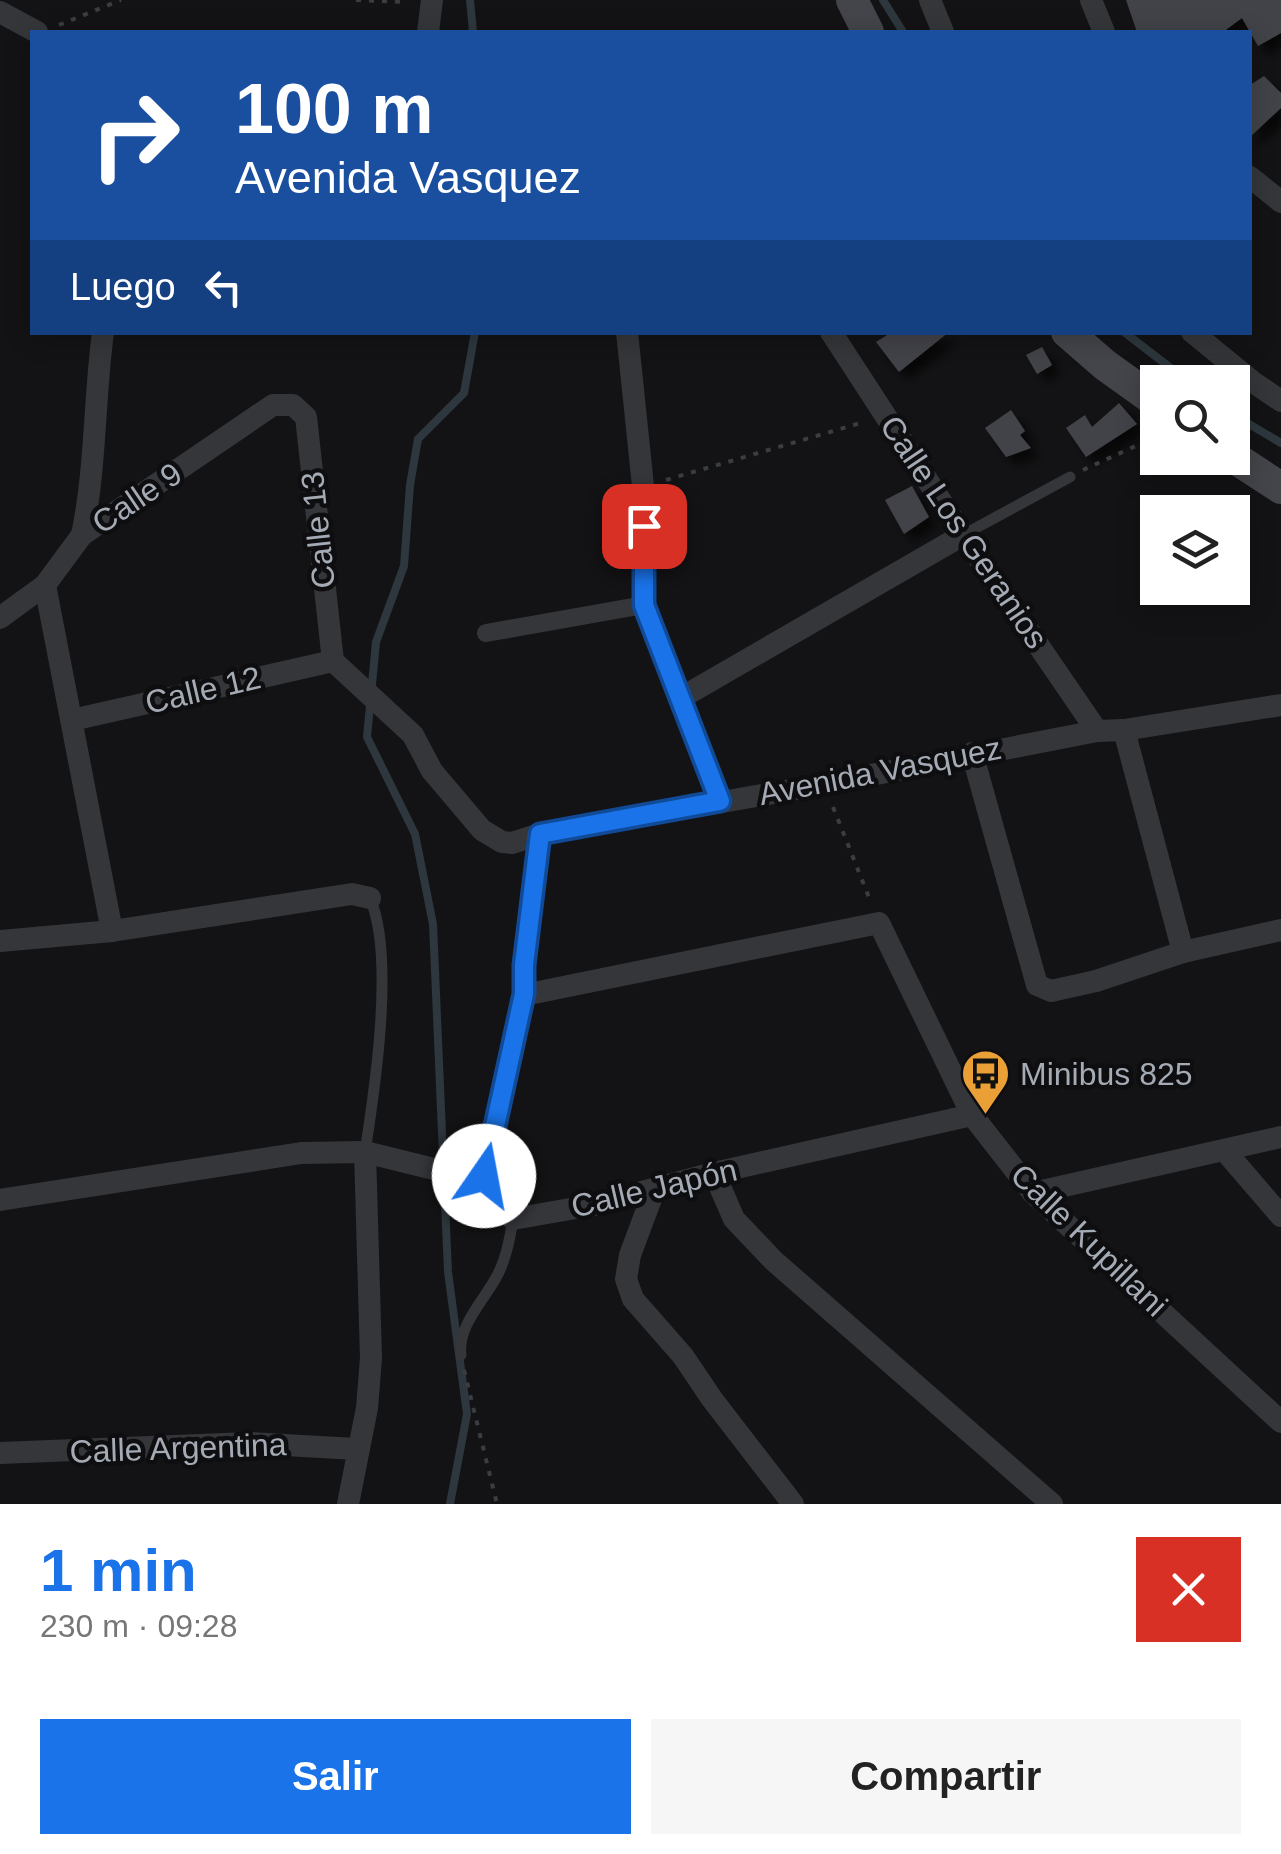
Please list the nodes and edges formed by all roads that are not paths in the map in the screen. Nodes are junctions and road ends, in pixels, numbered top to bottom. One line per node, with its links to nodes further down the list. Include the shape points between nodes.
1 (852, 0): 8 (main road)
2 (930, 0): 9 (street)
3 (1091, 0): 10 (street)
4 (432, 1): 7 (street)
5 (0, 12): 6 (street)
6 (32, 30)
7 (428, 30)
8 (867, 30)
9 (943, 30)
10 (1103, 30)
11 (1252, 179): 12 (street)
12 (1281, 202)
13 (103, 335): 25 (street)
14 (626, 335): 27 (street, via 643,486)
15 (833, 335): 24 (street, Calle Los Geranios)
16 (1070, 335): 18 (main road)
17 (1196, 335): 19 (street)
18 (1140, 389)
19 (1281, 401)
20 (293, 405): 25 (street, Calle 9, via 273,405); 30 (street, Calle 13, via 306,417)
21 (1250, 468): 23 (main road)
22 (1070, 476): 24 (lane)
23 (1281, 488)
24 (963, 534): 31 (street); 35 (street, Calle Los Geranios)
25 (82, 535): 26 (street, Calle 9)
26 (44, 585): 28 (street, Calle 9); 33 (street)
27 (644, 605): 29 (street); 31 (street)
28 (0, 618)
29 (486, 632)
30 (333, 661): 33 (street, Calle 12); 38 (street, Avenida Vasquez, via 412,735 432,771 482,830 512,843)
31 (680, 700): 37 (street)
32 (1281, 705): 34 (street, Avenida Vasquez)
33 (72, 720): 41 (street)
34 (1124, 730): 35 (street, Avenida Vasquez); 43 (street)
35 (1098, 731): 36 (street, Avenida Vasquez)
36 (972, 753): 37 (street, Avenida Vasquez); 43 (street, via 1036,985 1051,991 1096,981)
37 (720, 801): 38 (street, Avenida Vasquez)
38 (540, 834): 44 (street)
39 (370, 898): 41 (street, via 352,894); 48 (lane, via 382,942)
40 (1281, 930): 43 (street)
41 (112, 931): 42 (street)
42 (0, 942)
43 (1183, 952)
44 (524, 994): 45 (street, Calle Kupillani, via 878,923); 50 (street)
45 (972, 1115): 49 (street, Calle Japón); 52 (street, Calle Kupillani)
46 (1281, 1137): 47 (street)
47 (1225, 1152): 52 (street); 54 (street)
48 (372, 1154): 50 (street); 53 (street, via 301,1153); 58 (street, via 371,1358)
49 (714, 1173): 51 (street, Calle Japón); 62 (street, via 734,1219 774,1260)
50 (484, 1176): 55 (street, via 490,1194)
51 (654, 1190): 55 (street, Calle Japón); 61 (street, via 630,1255 626,1280 633,1299)
52 (1033, 1194): 57 (street, Calle Kupillani)
53 (0, 1200)
54 (1281, 1216)
55 (513, 1219): 56 (lane, via 500,1268 465,1326)
56 (461, 1356)
57 (1281, 1422)
58 (356, 1449): 59 (street, Calle Argentina, via 250,1443); 60 (street)
59 (0, 1454)
60 (348, 1504)
61 (793, 1504)
62 (1052, 1504)

